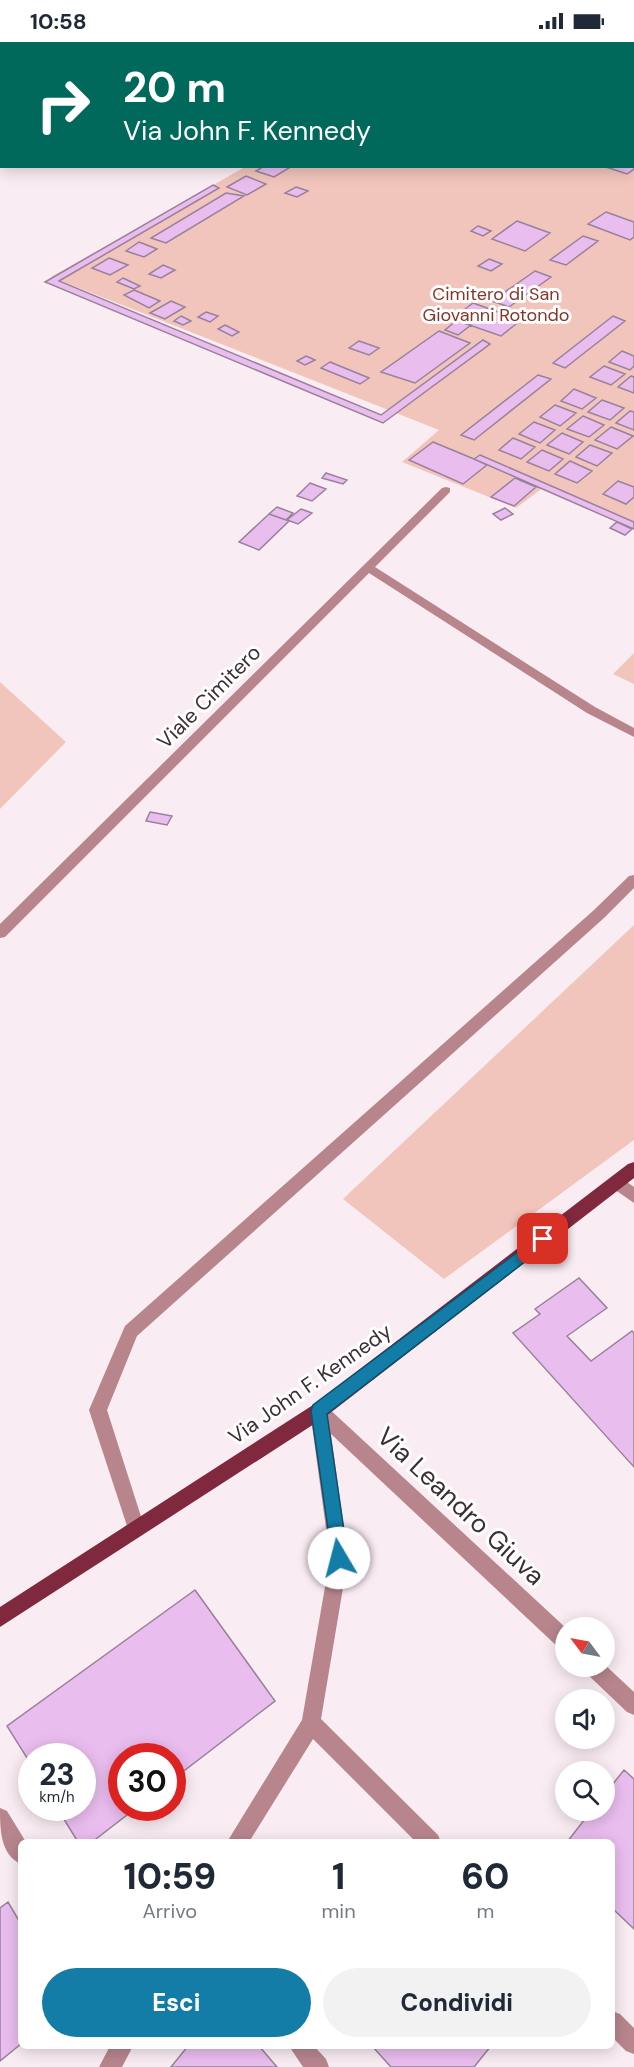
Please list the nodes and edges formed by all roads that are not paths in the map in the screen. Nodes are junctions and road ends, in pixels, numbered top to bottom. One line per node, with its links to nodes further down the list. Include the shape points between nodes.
1 (446, 490): 2 (street, Viale Cimitero)
2 (368, 567): 3 (street, via 591,710); 5 (street, Viale Cimitero)
3 (634, 733)
4 (634, 880): 10 (street, via 131,1331 98,1410)
5 (0, 933)
6 (634, 1169): 7 (main road, Via John F. Kennedy)
7 (617, 1182): 8 (street); 9 (main road, Via John F. Kennedy)
8 (634, 1196)
9 (319, 1411): 10 (main road, Via John F. Kennedy); 12 (street, Via Leandro Giuva); 15 (street, via 339,1558)
10 (136, 1529): 11 (main road, Via John F. Kennedy)
11 (0, 1618)
12 (555, 1631)
13 (605, 1677): 14 (street)
14 (634, 1705)
15 (311, 1723): 17 (street); 18 (street)
16 (0, 1818): 19 (street)
17 (239, 1839)
18 (428, 1839)
19 (18, 1849)
20 (615, 2025): 21 (street)
21 (634, 2043)
22 (120, 2049): 24 (street)
23 (303, 2049): 25 (street)
24 (110, 2067)
25 (318, 2067)

